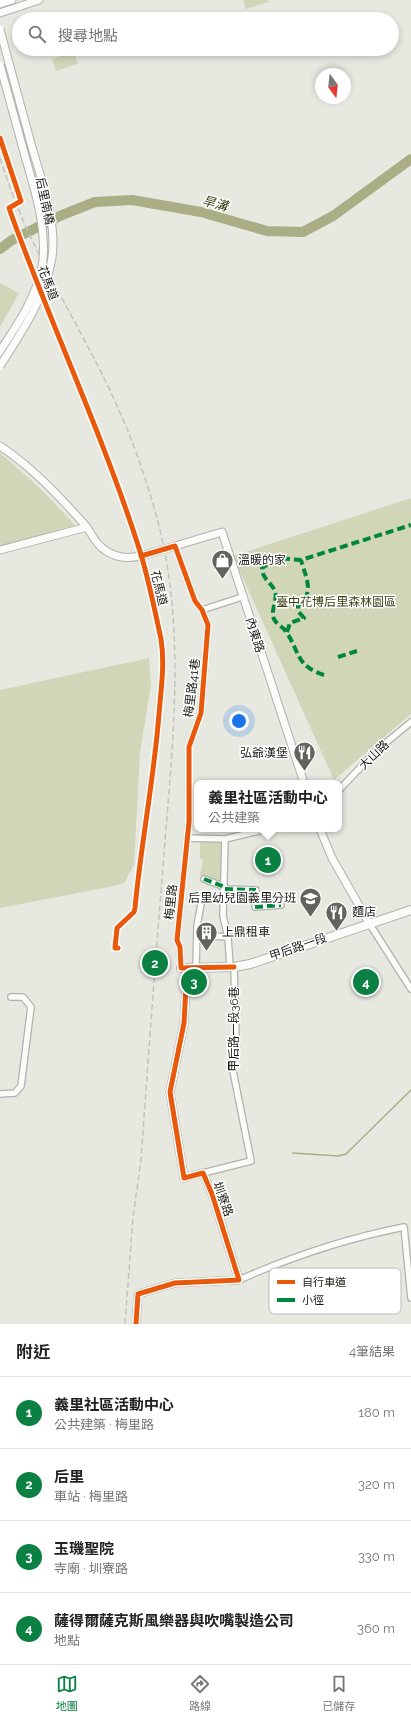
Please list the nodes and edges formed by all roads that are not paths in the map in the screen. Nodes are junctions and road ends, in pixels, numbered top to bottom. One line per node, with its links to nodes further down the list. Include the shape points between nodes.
1 (12, 0): 3 (street)
2 (39, 0): 4 (street)
3 (0, 4)
4 (0, 13)
5 (0, 29): 8 (street, 后里南橋, bridge, via 48,202 52,241 51,262 43,292)
6 (0, 65): 7 (street, 后里南橋, bridge, via 38,203 44,240 42,267 36,289 26,311)
7 (0, 351)
8 (0, 366)
9 (0, 446): 10 (street, via 22,461)
10 (87, 527): 11 (street, bridge, via 102,548 126,559); 12 (street)
11 (176, 546): 13 (street, 內東路, via 222,532); 14 (street, 梅里路41巷, via 195,601)
12 (0, 550)
13 (242, 596): 14 (street); 16 (street, 內東路)
14 (202, 610): 20 (street, 梅里路41巷, via 208,625 201,712 189,747 190,805)
15 (411, 722): 17 (street, 大山路, via 376,751)
16 (303, 780)
17 (342, 787)
18 (254, 832): 21 (street)
19 (321, 832): 29 (street, via 332,858)
20 (187, 838): 21 (street); 33 (street, 梅里路, via 177,940)
21 (225, 839): 23 (street)
22 (204, 879): 23 (street)
23 (225, 888): 24 (street); 31 (street, via 224,916)
24 (256, 890)
25 (202, 898): 34 (street, via 197,926)
26 (281, 905): 27 (street)
27 (255, 907)
28 (411, 910): 29 (main road, 甲后路一段)
29 (369, 924): 32 (main road, 甲后路一段, via 250,964); 35 (street)
30 (212, 936): 31 (street)
31 (228, 937): 32 (street)
32 (232, 967): 34 (main road, 甲后路一段); 38 (street, 甲后路一段36巷, via 236,1037 232,1066 251,1161)
33 (184, 968): 34 (main road, 甲后路一段); 38 (street, 圳寮路, via 184,1023 170,1092 184,1178)
34 (196, 968)
35 (411, 989)
36 (11, 997): 37 (street, via 23,997 31,1007 21,1086 15,1093)
37 (0, 1094)
38 (203, 1173): 39 (street, 圳寮路)
39 (239, 1280): 40 (street, via 364,1235 404,1227); 41 (street, via 175,1282 138,1294)
40 (411, 1298)
41 (136, 1324)

